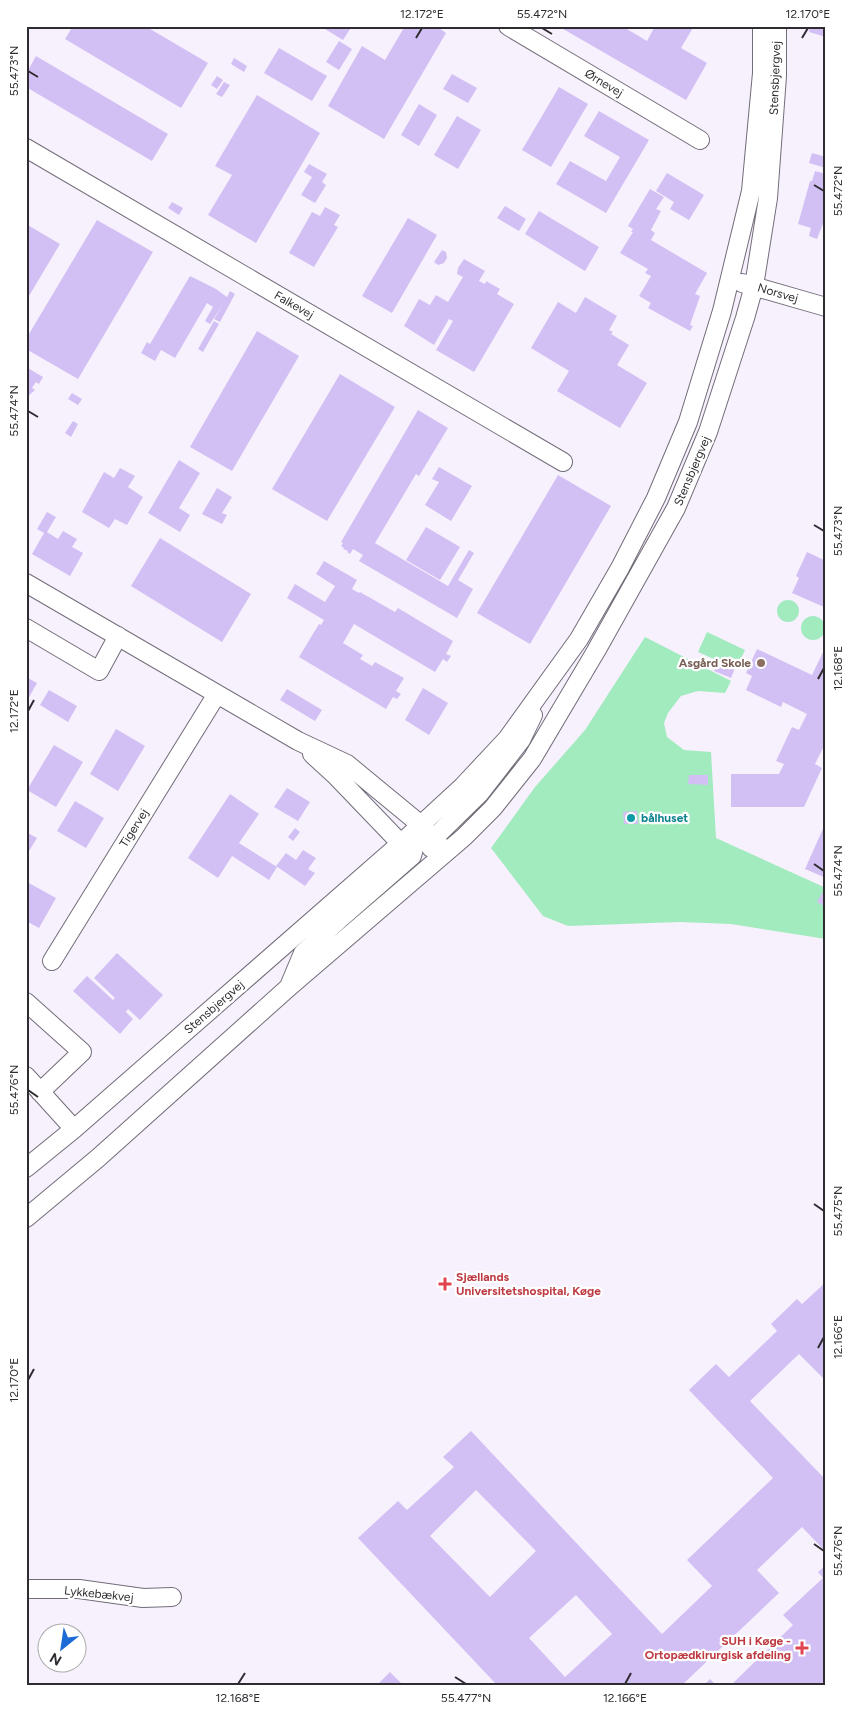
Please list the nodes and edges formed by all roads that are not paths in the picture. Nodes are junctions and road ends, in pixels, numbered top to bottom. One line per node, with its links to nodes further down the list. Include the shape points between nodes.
1 (508, 26): 4 (street, Ørnevej)
2 (762, 26): 6 (street, Stensbjergvej, via 762,73 752,191)
3 (777, 26): 7 (street, Stensbjergvej, via 777,76 768,198)
4 (700, 140)
5 (26, 148): 9 (street, Falkevej)
6 (731, 280): 7 (street, Norsvej); 13 (street, Stensbjergvej, via 688,422 656,498 588,623)
7 (754, 286): 8 (street, Norsvej); 19 (street, Stensbjergvej, via 708,432 676,508 532,759 493,808)
8 (826, 306)
9 (563, 462)
10 (26, 583): 12 (street)
11 (26, 628): 12 (street, via 99,671)
12 (118, 636): 14 (street)
13 (547, 685): 16 (street, Stensbjergvej, via 506,739 463,786); 17 (street, Stensbjergvej, via 522,740 480,793)
14 (217, 694): 15 (street); 21 (street, Tigervej)
15 (298, 741): 16 (street, via 347,764); 18 (street)
16 (420, 825): 17 (street); 18 (street, Stensbjergvej)
17 (434, 838): 19 (street); 20 (street, Stensbjergvej)
18 (406, 850): 20 (street); 22 (street, Stensbjergvej, via 303,953); 26 (street, Stensbjergvej)
19 (446, 852): 20 (street, Stensbjergvej)
20 (425, 870): 22 (street, Stensbjergvej)
21 (52, 961)
22 (289, 987): 28 (street, Stensbjergvej)
23 (26, 1002): 25 (street, via 82,1052)
24 (26, 1076): 25 (street)
25 (40, 1092): 26 (street)
26 (74, 1129): 27 (street, Stensbjergvej)
27 (26, 1168)
28 (26, 1218)
29 (26, 1589): 30 (street, Lykkebækvej, via 79,1589 143,1598)
30 (172, 1598)

